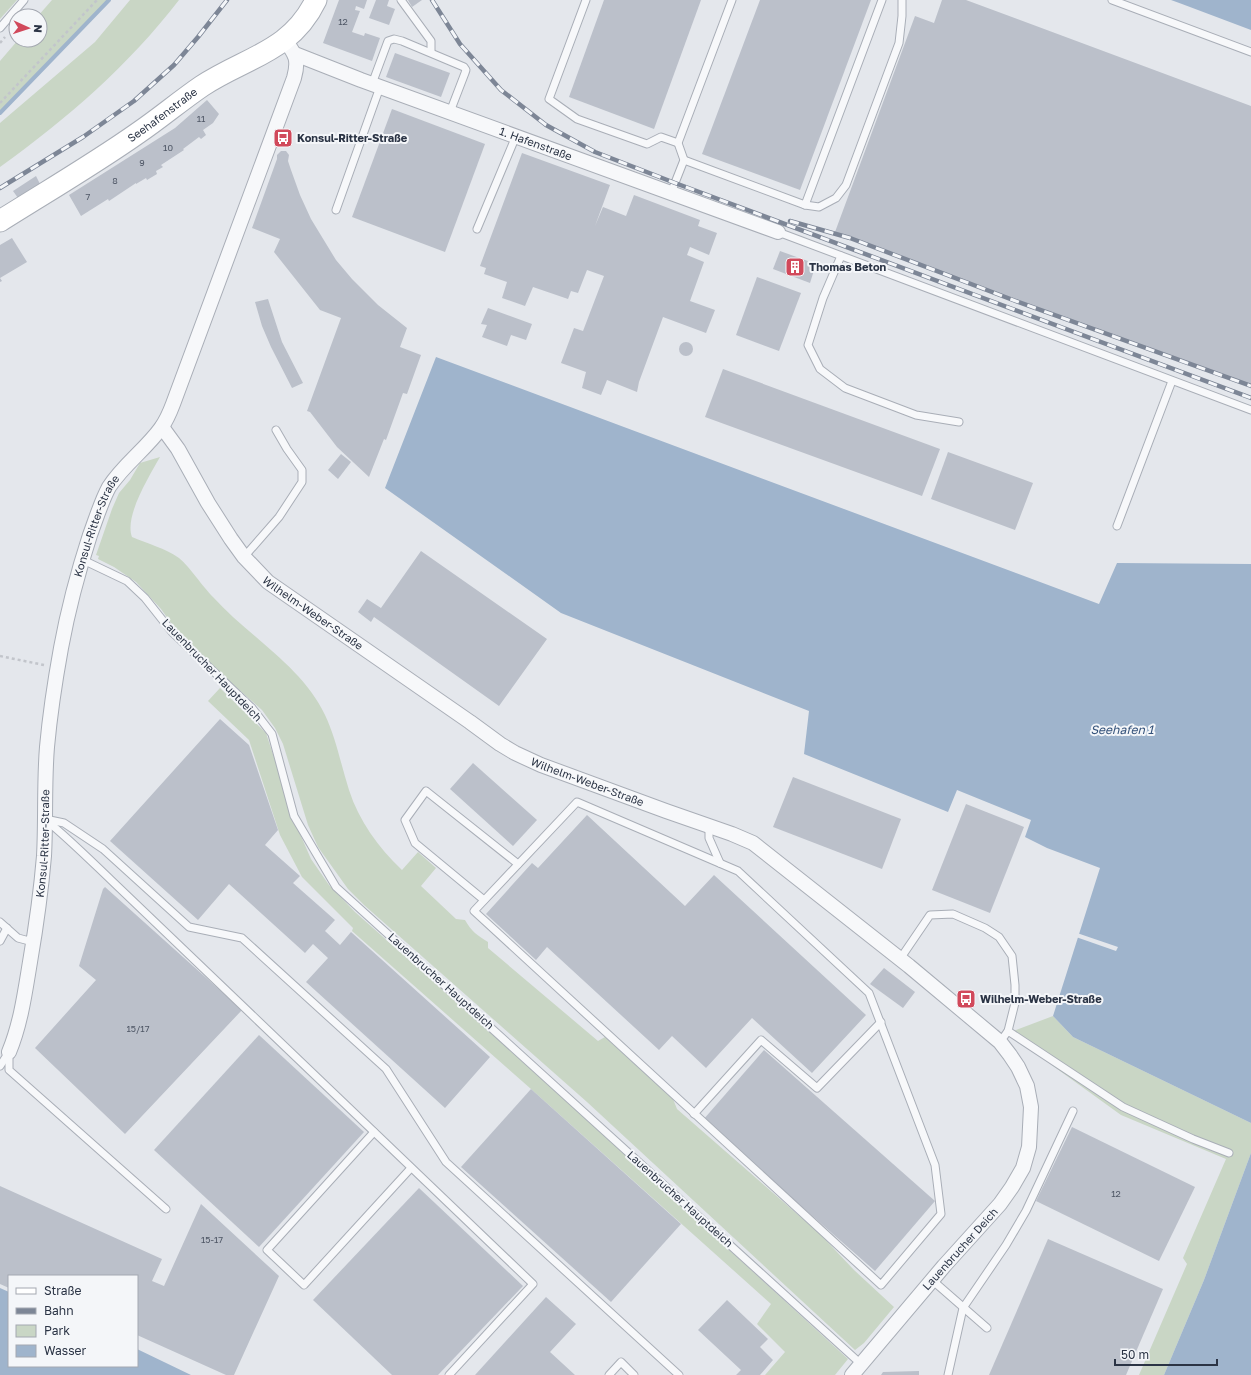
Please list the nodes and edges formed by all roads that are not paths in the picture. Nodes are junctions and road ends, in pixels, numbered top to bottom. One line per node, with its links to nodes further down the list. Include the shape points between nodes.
1 (24, 0): 9 (lane)
2 (316, 0): 10 (main road, Seehafenstraße)
3 (402, 0): 11 (lane, via 431,41)
4 (586, 0): 16 (lane, via 548,99 577,119 647,144 661,137)
5 (732, 0): 16 (lane)
6 (882, 0): 19 (lane)
7 (902, 0): 19 (lane, via 899,43 846,185 836,198 819,207)
8 (1112, 0): 12 (lane)
9 (0, 28)
10 (290, 47): 13 (street, 1. Hafenstraße); 21 (main road, Seehafenstraße, via 268,51 218,76 138,134); 28 (street, Konsul-Ritter-Straße, via 297,66 294,78 173,404)
11 (431, 52): 13 (lane, via 402,41 388,41); 14 (lane, via 466,70)
12 (1251, 52)
13 (376, 86): 14 (street, 1. Hafenstraße); 20 (lane)
14 (450, 112): 15 (street, 1. Hafenstraße)
15 (516, 136): 18 (street, 1. Hafenstraße); 22 (lane)
16 (678, 143): 17 (lane)
17 (684, 160): 18 (lane); 19 (lane)
18 (672, 193): 23 (street, 1. Hafenstraße)
19 (806, 205)
20 (336, 210)
21 (0, 221)
22 (477, 229)
23 (778, 232): 24 (lane)
24 (841, 256): 25 (lane); 27 (lane, via 823,298 808,345 820,369 845,388 916,415)
25 (1172, 381): 26 (lane); 30 (lane)
26 (1251, 410)
27 (959, 422)
28 (162, 427): 31 (street, Wilhelm-Weber-Straße); 32 (street, Konsul-Ritter-Straße, via 129,461 108,489)
29 (276, 430): 31 (lane, via 302,470 302,482 279,517)
30 (1117, 526)
31 (244, 557): 34 (street, Wilhelm-Weber-Straße, via 268,582 515,753)
32 (83, 560): 33 (street, Konsul-Ritter-Straße, via 75,586 52,704 47,747); 58 (lane, Lauenbrucher Hauptdeich, via 126,581 145,598 172,632 252,708 272,734 294,816 336,886)
33 (45, 819): 41 (street, Konsul-Ritter-Straße, via 41,886); 51 (lane, via 62,832); 62 (lane, via 64,823 103,849 189,927 242,938 386,1069 446,1162)
34 (709, 826): 35 (lane, via 709,838); 42 (street, Wilhelm-Weber-Straße, via 753,843)
35 (720, 863): 36 (lane, via 577,802); 43 (lane, via 738,871 869,993)
36 (518, 864): 37 (lane); 37 (lane, via 426,791 405,820 415,843)
37 (484, 900): 50 (lane, via 474,911)
38 (0, 922): 39 (lane)
39 (7, 928): 40 (lane); 41 (lane, via 18,938)
40 (0, 941)
41 (33, 942): 46 (street, Konsul-Ritter-Straße, via 15,1037)
42 (900, 959): 44 (lane, via 930,915 953,914 999,937 1012,956 1015,985 1015,1003); 45 (street, Wilhelm-Weber-Straße)
43 (881, 1022): 50 (lane, via 817,1088 761,1040); 50 (lane, via 935,1165 941,1214 881,1285)
44 (1008, 1031): 45 (lane); 52 (lane, via 1124,1107)
45 (1000, 1042): 48 (street, Wilhelm-Weber-Straße, via 1018,1067 1027,1086)
46 (9, 1052): 47 (lane); 54 (lane, via 9,1070)
47 (0, 1066)
48 (1031, 1107): 55 (street, Lauenbrucher Deich, via 1029,1147 1012,1187)
49 (1073, 1112): 56 (lane, via 1026,1211)
50 (694, 1114)
51 (374, 1132): 53 (lane); 53 (lane, via 267,1250 304,1285)
52 (1230, 1153)
53 (411, 1168): 59 (lane, via 533,1284)
54 (166, 1209)
55 (932, 1280): 56 (lane); 58 (street, Lauenbrucher Deich)
56 (963, 1308): 57 (lane); 64 (lane)
57 (987, 1328)
58 (861, 1364): 63 (street, Lauenbrucher Deich)
59 (449, 1375)
60 (609, 1375): 61 (lane, via 621,1362)
61 (634, 1375)
62 (679, 1375)
63 (852, 1375)
64 (948, 1375)

